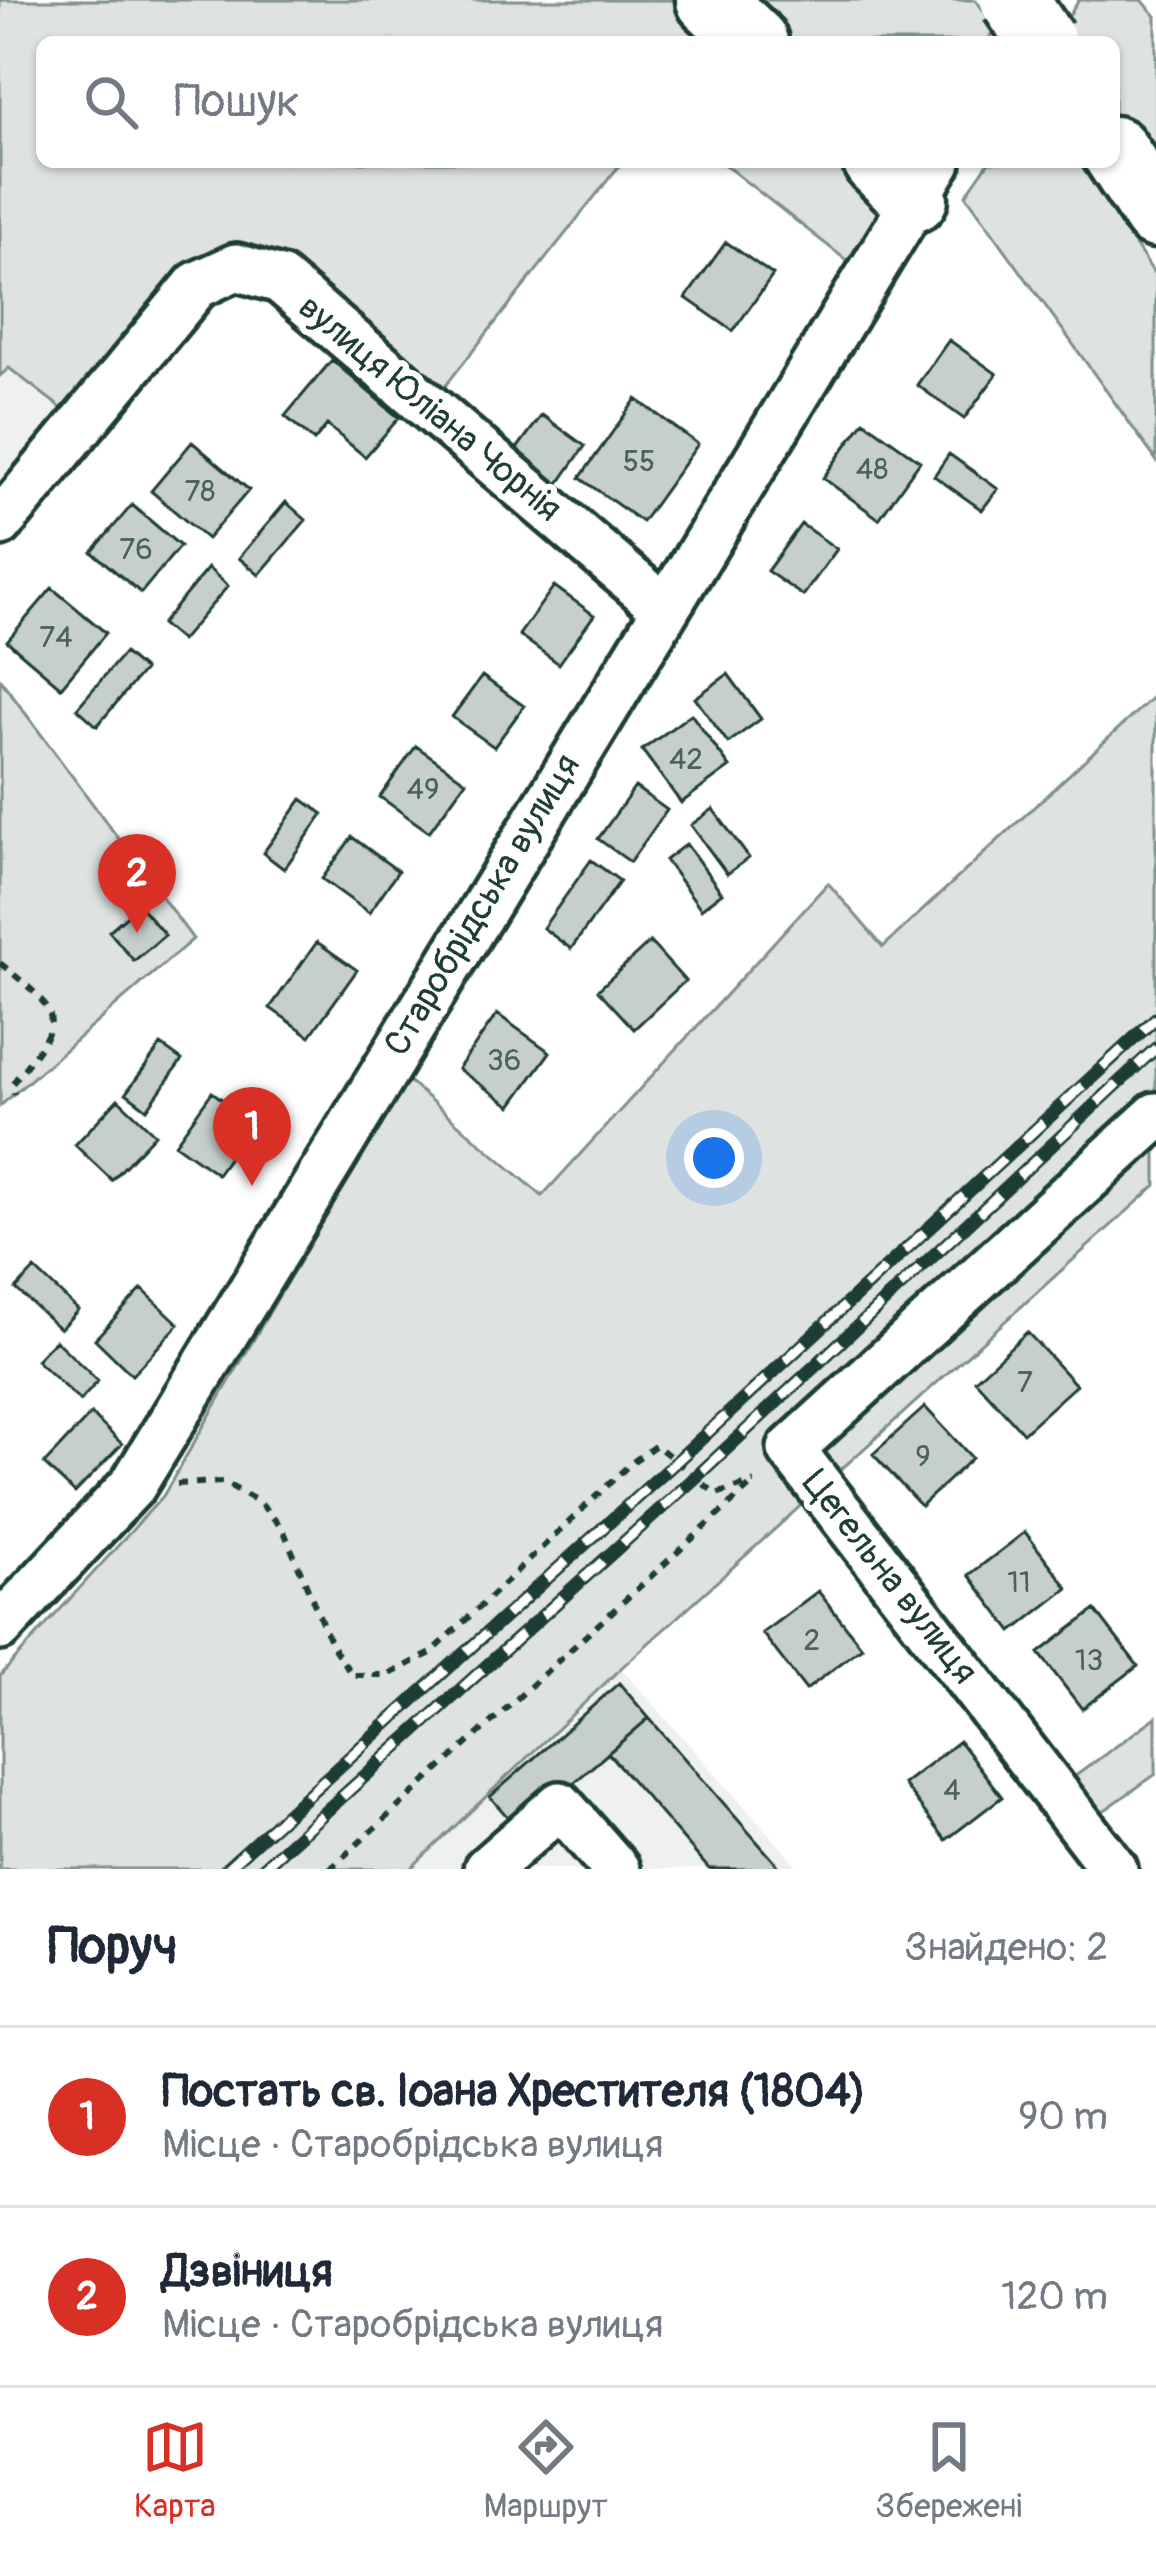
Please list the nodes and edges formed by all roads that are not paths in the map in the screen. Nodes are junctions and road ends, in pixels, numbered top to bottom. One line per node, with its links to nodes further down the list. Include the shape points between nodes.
1 (710, 0): 4 (highway)
2 (1014, 0): 6 (highway, bridge)
3 (1046, 0): 5 (street)
4 (748, 36)
5 (1022, 36)
6 (1038, 36)
7 (1120, 159): 9 (highway)
8 (909, 174): 11 (street, Старобрідська вулиця)
9 (1156, 214)
10 (0, 523): 11 (street, вулиця Юліана Чорнія, via 197,285 236,268 280,280)
11 (663, 607): 13 (street, Старобрідська вулиця, via 133,1485)
12 (1156, 1116): 16 (street, Цегельна вулиця, via 791,1448)
13 (0, 1627)
14 (487, 1869): 15 (street, via 560,1805)
15 (616, 1869)
16 (1114, 1869)

